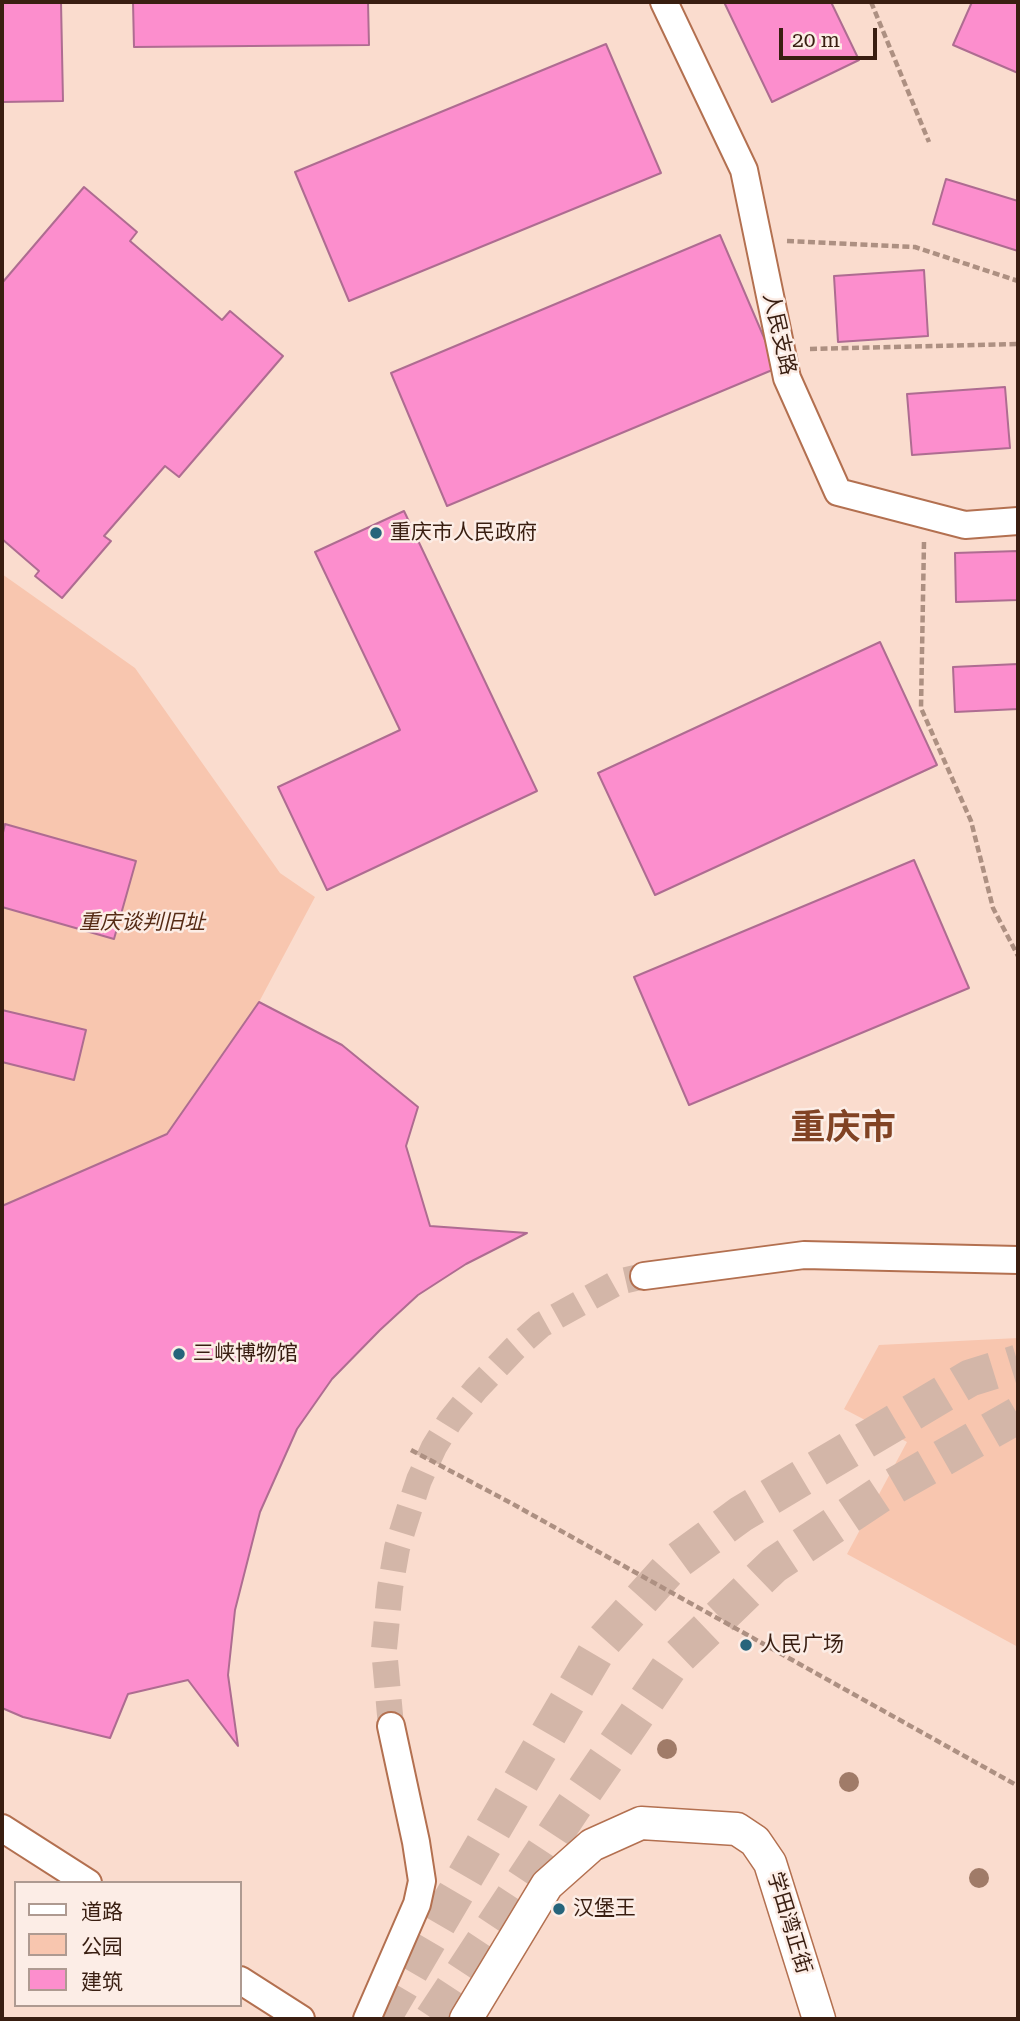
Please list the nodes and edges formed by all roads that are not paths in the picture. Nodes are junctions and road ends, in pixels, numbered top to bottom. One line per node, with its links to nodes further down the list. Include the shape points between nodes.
1 (664, 2): 2 (street, 人民支路, via 744,170 787,378 838,492 965,525)
2 (1018, 521)
3 (1018, 1260): 4 (street, via 804,1255)
4 (645, 1276)
5 (390, 1726): 10 (street, via 422,1881 417,1904)
6 (2, 1828): 7 (street)
7 (85, 1881)
8 (242, 1981): 9 (street)
9 (301, 2019)
10 (367, 2019)
11 (466, 2019): 12 (street, 学田湾正街, via 547,1885 592,1845 640,1823 737,1829 755,1841 770,1863)
12 (819, 2019)

